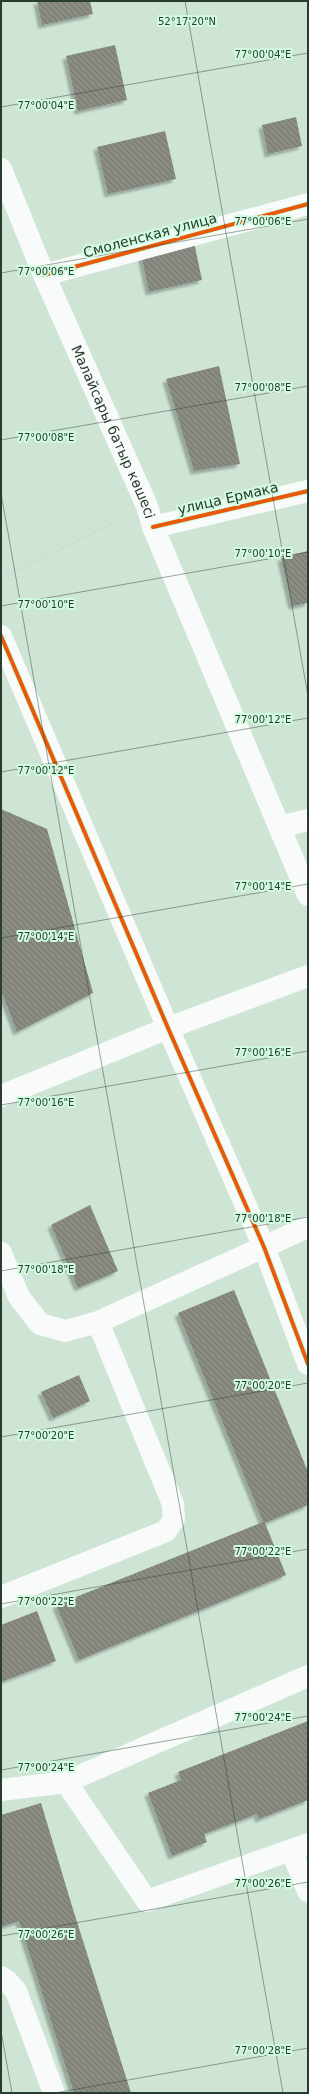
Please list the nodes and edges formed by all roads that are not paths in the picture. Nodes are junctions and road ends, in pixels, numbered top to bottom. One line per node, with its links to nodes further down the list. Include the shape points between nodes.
1 (1, 169): 3 (street, Малайсары батыр көшесі)
2 (308, 204): 3 (street, Смоленская улица)
3 (44, 275): 5 (street, Малайсары батыр көшесі, via 147,506)
4 (308, 491): 5 (street, улица Ермака)
5 (153, 527): 8 (street, Малайсары батыр көшесі)
6 (1, 636): 11 (street)
7 (308, 820): 8 (street)
8 (280, 827): 9 (street, Малайсары батыр көшесі)
9 (308, 895)
10 (308, 976): 11 (street)
11 (168, 1028): 12 (street); 14 (street)
12 (1, 1096)
13 (308, 1227): 14 (street)
14 (264, 1246): 16 (street); 17 (street)
15 (1, 1252): 16 (street, via 19,1297 40,1324 65,1331)
16 (98, 1322): 18 (street, via 173,1504 174,1519 166,1531)
17 (308, 1364)
18 (1, 1597)
19 (308, 1676): 20 (street)
20 (66, 1782): 21 (street); 22 (street, via 147,1901)
21 (1, 1790)
22 (300, 1847): 23 (street)
23 (308, 1891)
24 (1, 1977): 25 (street, via 16,1991)
25 (54, 2093)

